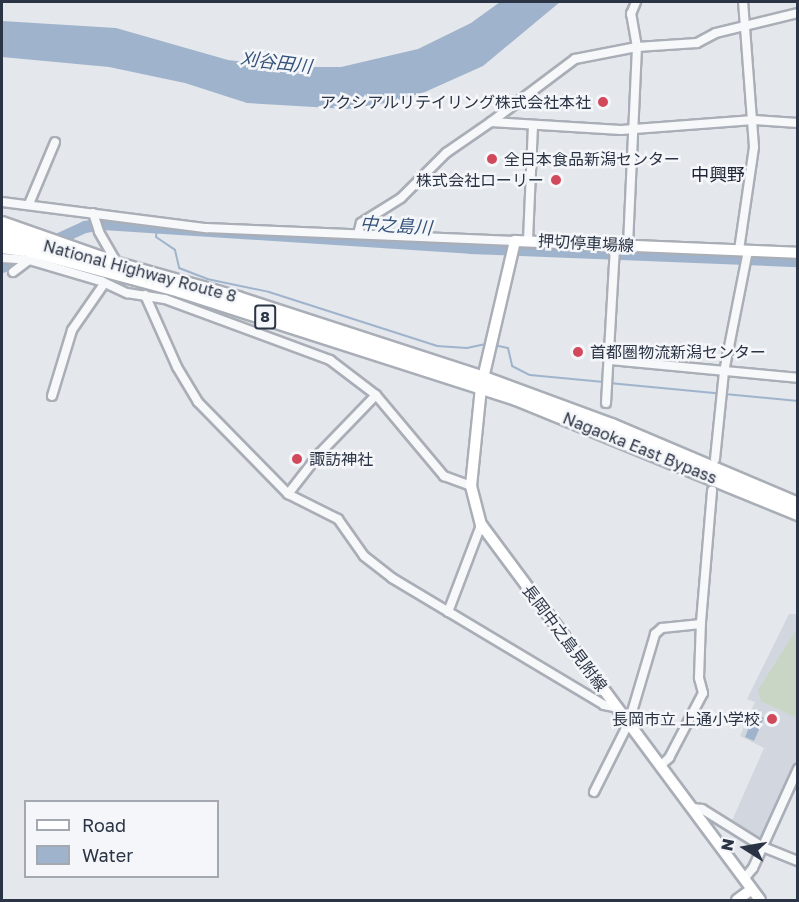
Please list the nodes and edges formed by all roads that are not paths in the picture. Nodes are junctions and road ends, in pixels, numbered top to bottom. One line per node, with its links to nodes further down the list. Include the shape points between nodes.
1 (636, 2): 5 (street, via 631,14)
2 (743, 2): 4 (street)
3 (798, 13): 4 (street)
4 (745, 27): 5 (street, via 688,45); 6 (street)
5 (638, 47): 7 (street, via 566,63); 10 (street)
6 (754, 120): 8 (street); 10 (street); 25 (street)
7 (491, 122): 9 (street); 17 (street, via 446,153 401,198 361,223)
8 (798, 123)
9 (533, 125): 10 (street); 18 (street)
10 (633, 129): 22 (street)
11 (55, 142): 13 (street)
12 (2, 201): 13 (street)
13 (29, 204): 14 (street)
14 (93, 213): 17 (street, via 206,228); 28 (street)
15 (2, 224): 23 (highway)
16 (2, 234): 23 (highway, National Highway Route 8 / 8)
17 (358, 234): 19 (street)
18 (528, 240): 19 (main road, 押切停車場線); 21 (main road, 押切停車場線)
19 (515, 241): 37 (main road, 押切停車場線)
20 (2, 245): 23 (highway)
21 (615, 245): 22 (main road, 押切停車場線); 34 (street)
22 (628, 245): 25 (main road, 押切停車場線)
23 (31, 247): 24 (highway); 24 (highway, National Highway Route 8 / 8); 27 (street); 29 (street); 30 (street)
24 (55, 249): 28 (highway); 32 (highway, National Highway Route 8 / 8)
25 (744, 250): 26 (main road, 押切停車場線); 35 (street)
26 (798, 253)
27 (2, 258)
28 (112, 262): 37 (highway, National Highway Route 8 / 8, via 238,297)
29 (13, 272)
30 (104, 284): 31 (street); 39 (street, via 72,330)
31 (145, 295): 33 (street); 44 (street, via 177,367 198,402)
32 (238, 309): 33 (street); 37 (highway, National Highway Route 8 / 8)
33 (234, 322): 38 (street, via 330,360)
34 (609, 360): 35 (street); 40 (street)
35 (724, 372): 36 (street); 41 (street)
36 (798, 378)
37 (482, 382): 42 (main road, 長岡中之島見附線); 45 (highway, Nagaoka East Bypass / 8, via 612,425); 46 (highway, Nagaoka East Bypass / 8)
38 (376, 395): 42 (street, via 444,476); 44 (street, via 320,453)
39 (52, 396)
40 (606, 403)
41 (715, 459)
42 (471, 486): 47 (main road, 長岡中之島見附線)
43 (712, 490): 49 (street)
44 (288, 495): 48 (street, via 338,519 369,561)
45 (798, 504)
46 (798, 514)
47 (481, 525): 48 (street); 50 (main road, 長岡中之島見附線)
48 (448, 612): 50 (street, via 604,705)
49 (701, 624): 51 (street, via 658,630); 52 (street, via 699,678 703,693 669,758)
50 (618, 708): 51 (main road, 長岡中之島見附線)
51 (629, 722): 52 (main road, 長岡中之島見附線); 54 (street)
52 (661, 765): 55 (main road, 長岡中之島見附線)
53 (798, 769): 56 (street)
54 (594, 792)
55 (693, 808): 56 (street, via 702,809); 58 (main road, 長岡中之島見附線)
56 (763, 847): 57 (street); 58 (street)
57 (798, 861)
58 (744, 879): 59 (main road, 長岡中之島見附線)
59 (751, 890): 60 (main road); 61 (main road, 長岡中之島見附線)
60 (737, 900)
61 (760, 900)

